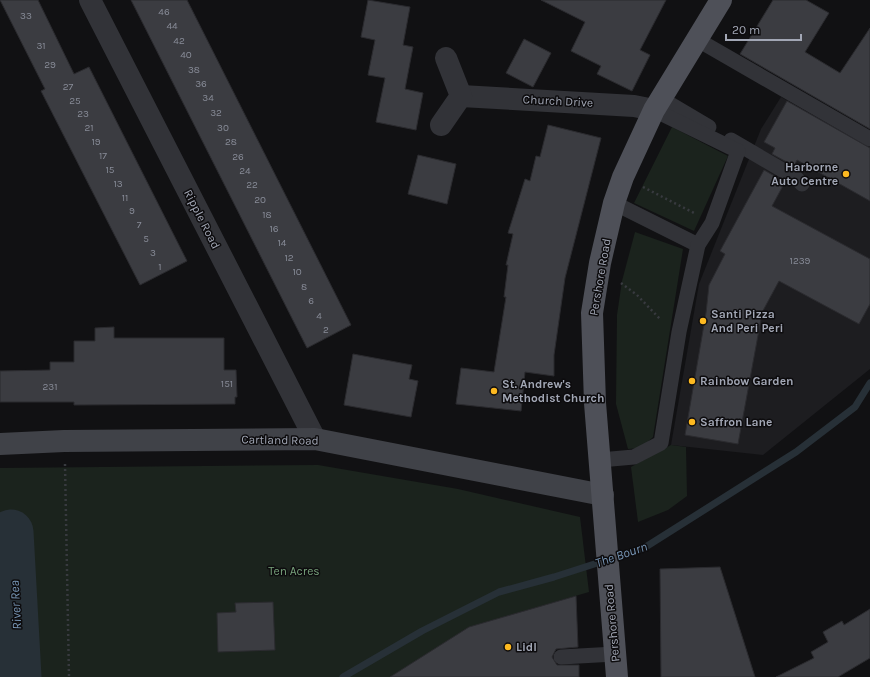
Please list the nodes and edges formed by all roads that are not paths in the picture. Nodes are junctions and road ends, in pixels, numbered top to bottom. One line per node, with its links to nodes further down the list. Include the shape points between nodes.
1 (90, 0): 12 (street, Ripple Road)
2 (721, 0): 3 (main road, Pershore Road)
3 (698, 40): 6 (main road, Pershore Road); 8 (lane)
4 (446, 58): 5 (street)
5 (461, 96): 6 (street, Church Drive, via 634,106); 7 (street)
6 (657, 104): 9 (lane, via 796,178); 10 (main road, Pershore Road, via 623,177); 11 (lane, via 738,151 712,223)
7 (441, 125)
8 (870, 139)
9 (802, 184)
10 (614, 203): 11 (lane); 14 (main road, Pershore Road, via 592,313)
11 (698, 245): 14 (lane, via 679,332 661,443 634,457)
12 (315, 439): 13 (street, Cartland Road); 15 (street, Cartland Road)
13 (0, 444)
14 (600, 460): 15 (main road, Pershore Road)
15 (603, 495): 16 (main road, Pershore Road)
16 (615, 654): 17 (lane); 18 (main road, Pershore Road)
17 (561, 657)
18 (617, 677)

